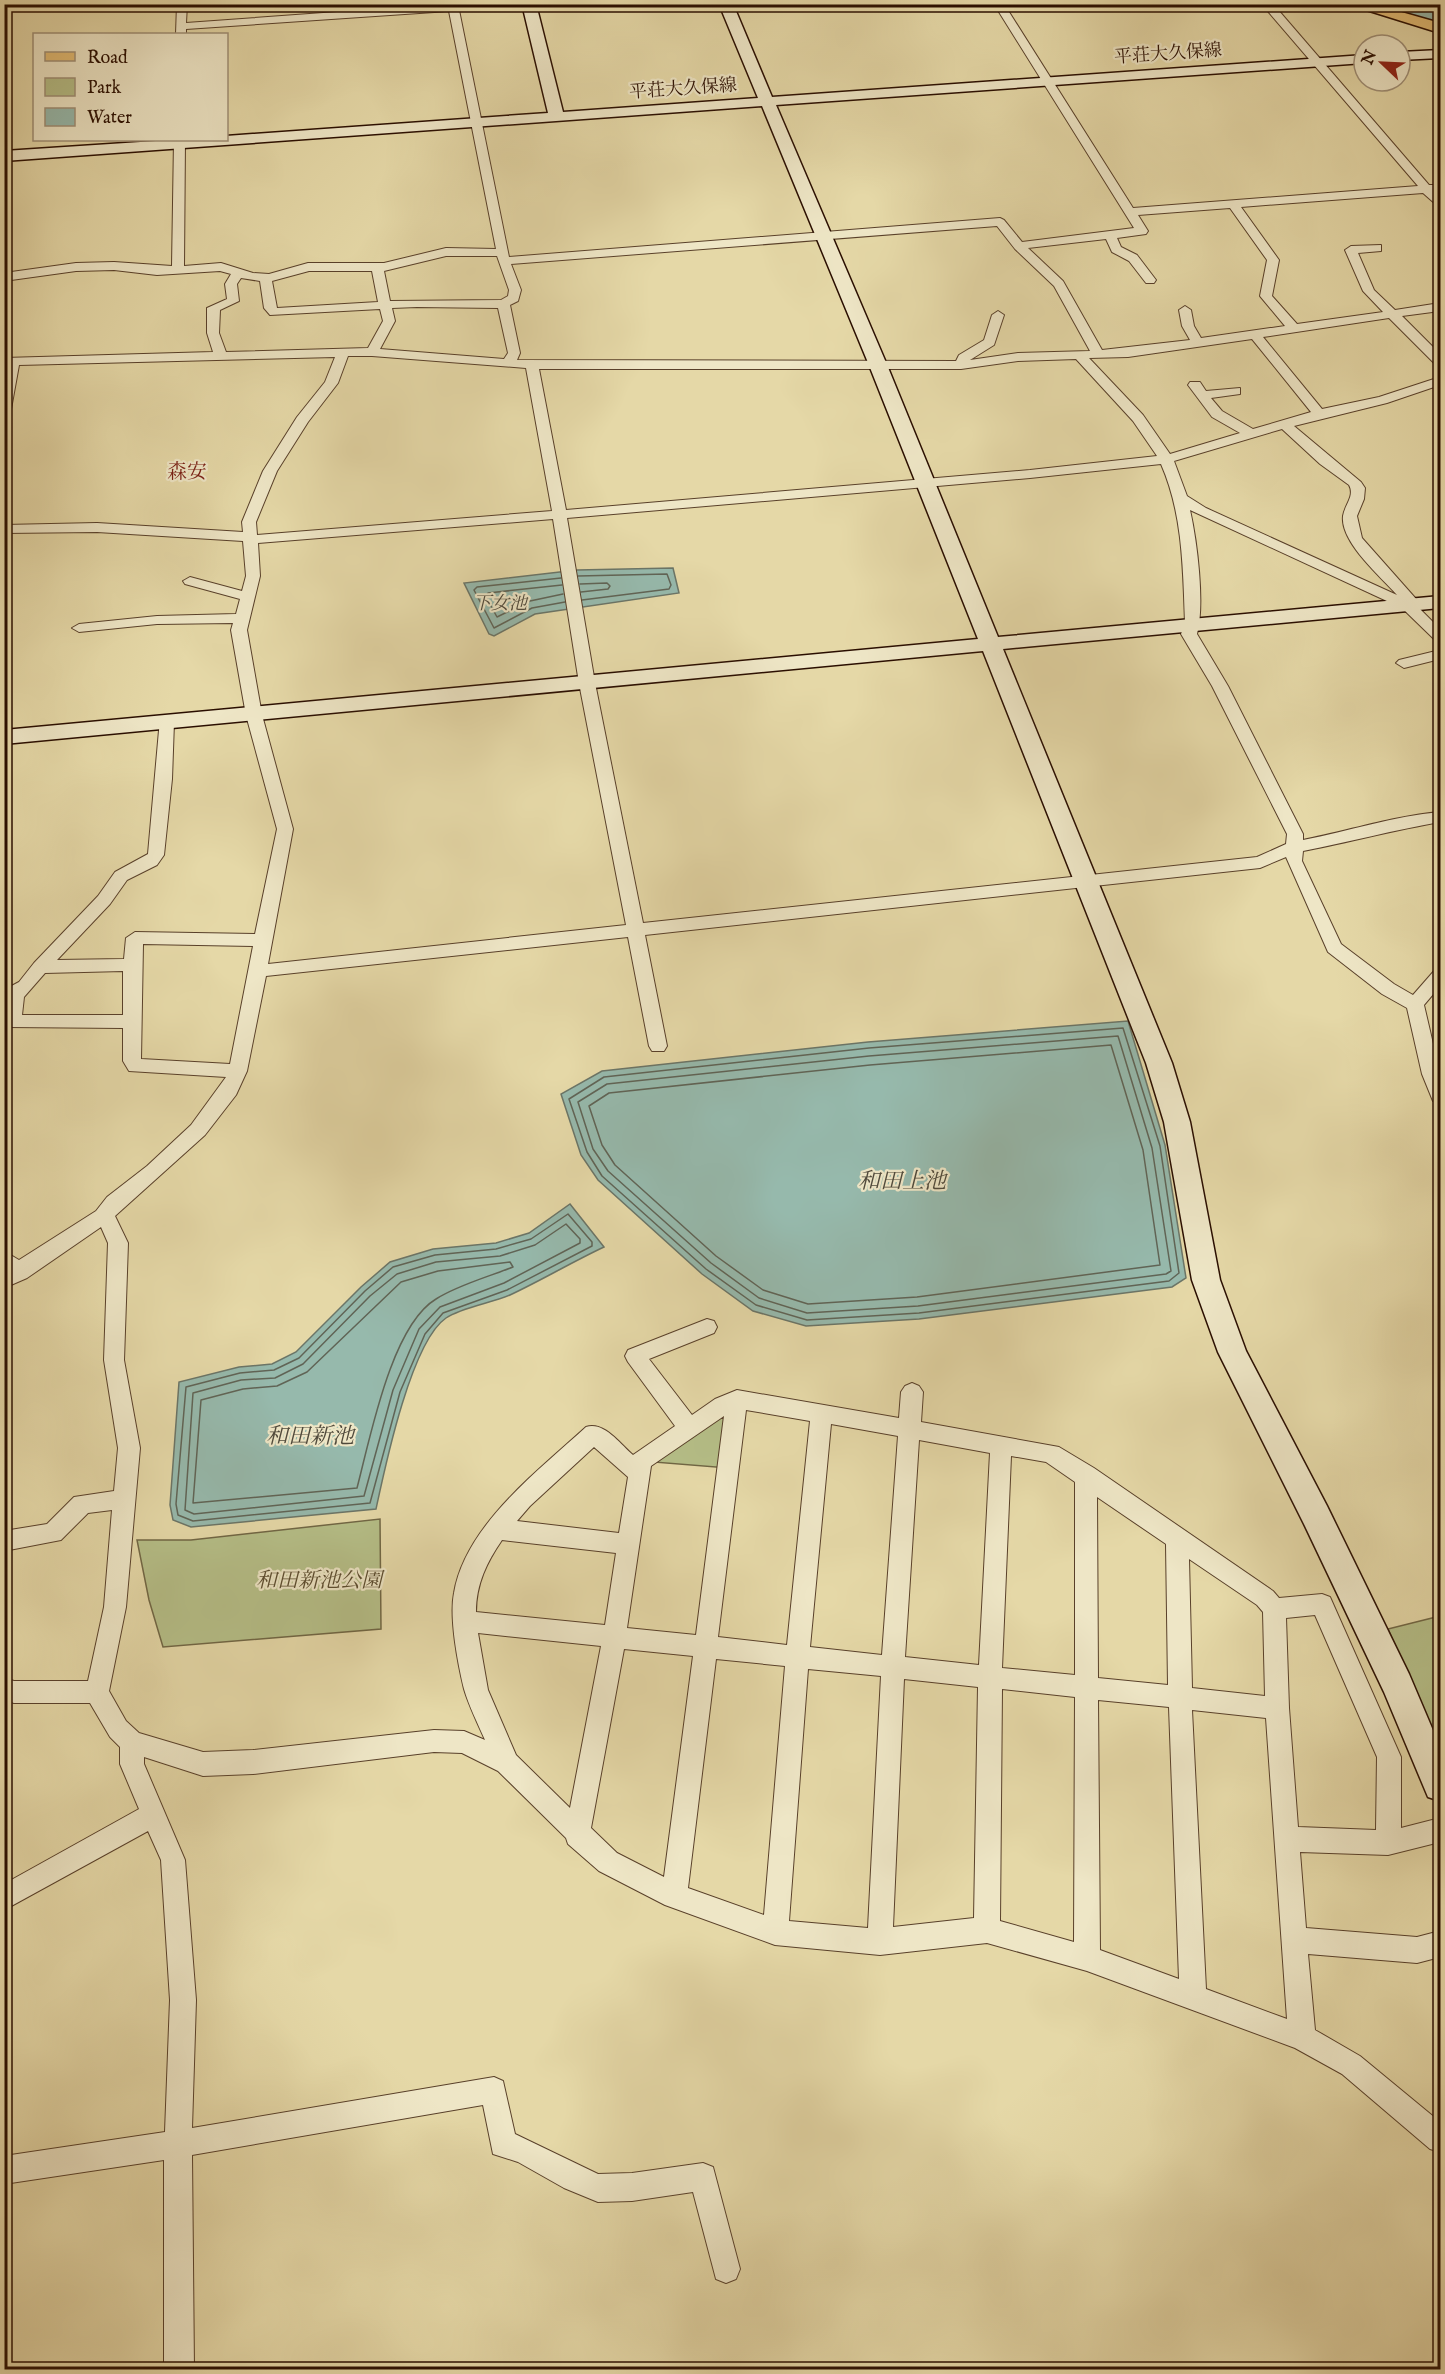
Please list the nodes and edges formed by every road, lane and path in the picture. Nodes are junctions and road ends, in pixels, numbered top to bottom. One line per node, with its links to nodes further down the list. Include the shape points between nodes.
1 (182, 4): 10 (street)
2 (504, 4): 8 (street)
3 (529, 4): 17 (street)
4 (726, 4): 16 (street)
5 (999, 4): 15 (street)
6 (1231, 4): 14 (street, via 1234,8 1269,6)
7 (1354, 4): 9 (main road)
8 (454, 6): 10 (street); 18 (street)
9 (1440, 28)
10 (181, 30)
11 (1440, 54): 12 (street)
12 (1412, 55)
13 (1352, 60): 14 (street, 平荘大久保線)
14 (1320, 62): 15 (street, 平荘大久保線); 23 (street)
15 (1048, 82): 16 (street, 平荘大久保線); 26 (street)
16 (766, 101): 17 (street, 平荘大久保線); 28 (street)
17 (557, 117): 18 (street, 平荘大久保線)
18 (476, 122): 19 (street, 平荘大久保線); 31 (street)
19 (228, 139)
20 (179, 142): 21 (street, 平荘大久保線); 33 (street)
21 (4, 156)
22 (1440, 188): 23 (street)
23 (1427, 189): 24 (street); 25 (street)
24 (1233, 204): 26 (street); 44 (street, via 1274,260 1266,296)
25 (1440, 205)
26 (1131, 212): 27 (street, via 1142,231)
27 (1110, 235): 29 (street); 37 (street, via 1116,249 1133,258)
28 (824, 236): 29 (street, via 1000,222); 31 (street); 56 (street)
29 (1019, 246): 49 (street, via 1059,284)
30 (1377, 248): 42 (street, via 1351,250 1369,291)
31 (504, 257): 32 (street, via 446,252); 39 (street, via 515,290 514,298)
32 (378, 267): 36 (street, via 308,267); 38 (street)
33 (178, 270): 34 (street, via 221,267); 35 (street, via 93,266)
34 (239, 272): 36 (street); 50 (street, via 231,284 233,301 213,308 213,333)
35 (4, 277)
36 (266, 278): 38 (street, via 274,312)
37 (1150, 280)
38 (383, 304): 39 (street); 47 (street, via 389,321)
39 (503, 304): 54 (street, via 514,353)
40 (1440, 307): 42 (street)
41 (1185, 310): 46 (street)
42 (1393, 312): 44 (street); 52 (street)
43 (998, 315): 57 (street, via 990,342 964,358)
44 (1294, 330): 45 (street)
45 (1256, 336): 46 (street); 61 (street)
46 (1198, 344): 49 (street)
47 (372, 352): 48 (street); 54 (street)
48 (342, 353): 50 (street); 69 (street, via 331,383 270,471 249,522)
49 (1098, 354): 51 (street)
50 (221, 357): 53 (street)
51 (1081, 357): 57 (street, via 1018,357); 64 (street, via 1149,433)
52 (1440, 361)
53 (9, 362): 60 (street)
54 (509, 362): 55 (street)
55 (532, 365): 56 (street); 67 (street)
56 (878, 365): 57 (street); 65 (street)
57 (961, 365)
58 (1440, 381): 61 (street, via 1382,400)
59 (1235, 391): 63 (street, via 1198,390 1217,414)
60 (4, 409)
61 (1319, 414): 62 (street)
62 (1284, 424): 63 (street); 73 (street, via 1354,482 1357,499 1350,516 1355,539)
63 (1250, 433): 64 (street)
64 (1166, 459): 65 (street); 66 (street)
65 (924, 482): 67 (street); 78 (street)
66 (1180, 498): 73 (street, via 1200,511); 75 (street, via 1188,542)
67 (558, 514): 69 (street, via 261,540); 81 (street)
68 (4, 529): 69 (street, via 102,526 177,535)
69 (250, 537): 71 (street, via 253,576)
70 (190, 581): 71 (street)
71 (249, 597): 74 (street)
72 (1440, 602): 73 (street)
73 (1410, 605): 75 (street); 77 (street)
74 (242, 618): 76 (street, via 157,620); 82 (street, via 239,630)
75 (1192, 623): 78 (street); 86 (street, via 1189,634 1275,791 1295,834)
76 (79, 628)
77 (1440, 637)
78 (989, 644): 81 (street); 87 (street)
79 (1440, 655): 80 (street)
80 (1404, 663)
81 (587, 683): 82 (street); 88 (street)
82 (254, 715): 83 (street); 89 (street, via 285,829)
83 (166, 723): 84 (street); 91 (street, via 156,855 120,876 104,900)
84 (4, 737)
85 (1440, 817): 86 (street, via 1390,824)
86 (1294, 847): 87 (street, via 1260,862); 95 (street, via 1293,861 1334,948 1388,989)
87 (1088, 882): 88 (street); 130 (street, via 1178,1122 1206,1280 1232,1352 1316,1516)
88 (637, 930): 92 (street); 97 (street)
89 (264, 940): 90 (street, via 135,938); 92 (street)
90 (132, 965): 91 (street); 96 (street)
91 (40, 968): 94 (street, via 25,989)
92 (258, 971): 98 (street)
93 (1440, 975): 95 (street)
94 (10, 996): 96 (street, via 14,1023)
95 (1415, 1004): 99 (street)
96 (132, 1021): 98 (street, via 132,1061 136,1066)
97 (658, 1046)
98 (238, 1071): 100 (street, via 229,1090 198,1130)
99 (1440, 1096)
100 (103, 1216): 101 (street); 111 (street, via 112,1226 118,1243 114,1360 129,1448)
101 (10, 1270)
102 (707, 1327): 106 (street, via 635,1356)
103 (912, 1392): 107 (street)
104 (737, 1399): 105 (street); 106 (street); 119 (street)
105 (821, 1414): 107 (street); 120 (street)
106 (689, 1428): 109 (street, via 641,1461)
107 (909, 1428): 108 (street); 121 (street)
108 (1001, 1446): 110 (street, via 1051,1455); 122 (street)
109 (638, 1473): 112 (street, via 594,1434 522,1499); 115 (street)
110 (1086, 1475): 113 (street); 123 (street)
111 (125, 1499): 114 (street, via 82,1504 53,1533); 125 (street, via 115,1607)
112 (496, 1529): 115 (street); 117 (street, via 479,1555 465,1593)
113 (1177, 1538): 116 (street, via 1265,1598); 126 (street)
114 (4, 1541)
115 (628, 1544): 118 (street)
116 (1274, 1609): 127 (street); 135 (street, via 1322,1604 1389,1757)
117 (465, 1622): 118 (street); 129 (street, via 476,1690)
118 (614, 1639): 119 (street); 133 (street)
119 (706, 1648): 120 (street); 136 (street)
120 (797, 1657): 121 (street); 139 (street)
121 (892, 1667): 122 (street); 141 (street)
122 (990, 1678): 123 (street); 138 (street)
123 (1086, 1688): 126 (street); 143 (street)
124 (4, 1689): 125 (street)
125 (97, 1692): 128 (street, via 118,1729)
126 (1180, 1699): 127 (street); 144 (street)
127 (1276, 1708): 134 (street)
128 (132, 1742): 129 (street, via 203,1764 434,1741 464,1742); 131 (street, via 132,1764)
129 (507, 1763): 133 (street)
130 (1440, 1785)
131 (155, 1814): 137 (street); 147 (street, via 173,1860 182,1988)
132 (1440, 1830): 135 (street)
133 (577, 1835): 136 (street, via 608,1862)
134 (1288, 1839): 135 (street); 140 (street)
135 (1388, 1844)
136 (674, 1896): 139 (street)
137 (4, 1898)
138 (987, 1930): 141 (street); 143 (street)
139 (775, 1932): 141 (street)
140 (1297, 1940): 142 (street, via 1417,1950); 145 (street)
141 (880, 1942)
142 (1440, 1944)
143 (1087, 1958): 144 (street)
144 (1192, 1997): 145 (street)
145 (1302, 2038): 146 (street, via 1351,2065)
146 (1440, 2139)
147 (178, 2144): 148 (street); 149 (street, via 494,2090 503,2144 524,2149 565,2175 601,2190 703,2177); 150 (street)
148 (4, 2170)
149 (726, 2269)
150 (179, 2370)

